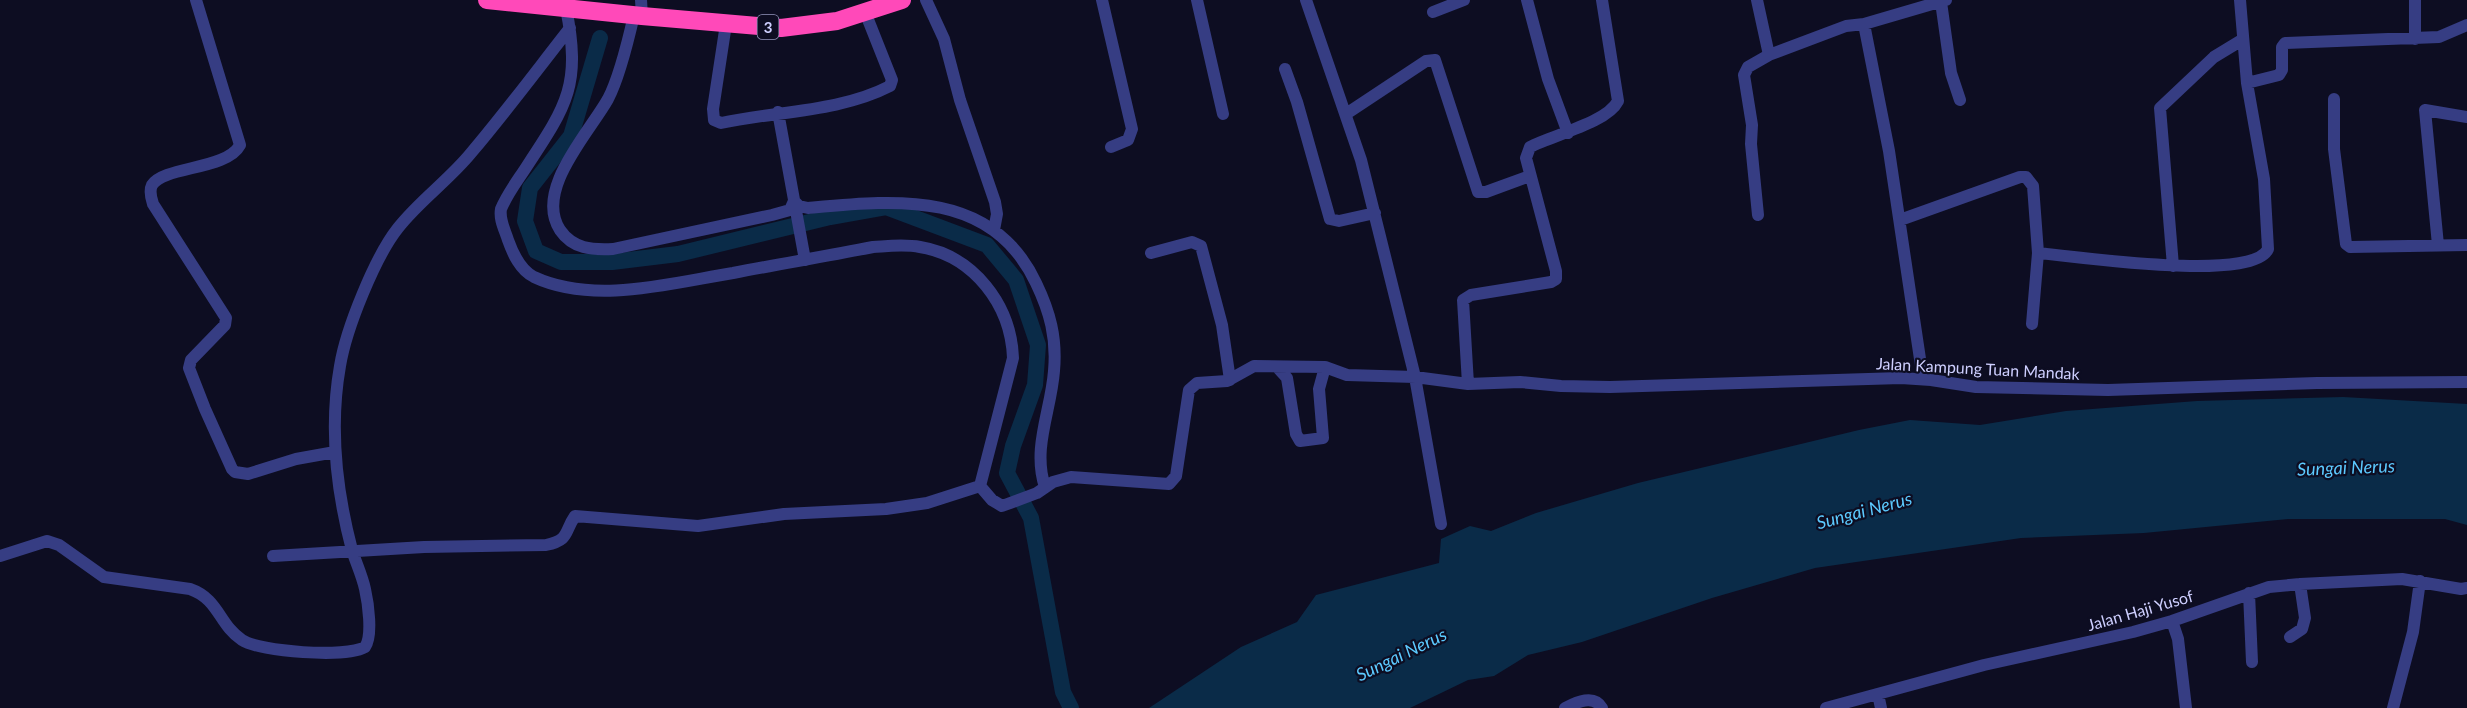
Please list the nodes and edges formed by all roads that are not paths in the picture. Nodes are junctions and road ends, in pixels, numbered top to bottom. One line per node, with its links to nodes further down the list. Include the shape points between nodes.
1 (196, 0): 56 (street, via 240,145 228,156 166,177 150,188 153,204 226,318 225,325 191,360 191,374 235,472 248,474)
2 (487, 0): 15 (highway, 3)
3 (902, 0): 17 (highway, 3)
4 (926, 0): 41 (street, via 944,39 995,202)
5 (1102, 0): 35 (street, via 1132,129 1128,140)
6 (1197, 0): 31 (street)
7 (1306, 0): 32 (street)
8 (1464, 0): 18 (street)
9 (1527, 0): 34 (street, via 1551,90)
10 (1602, 0): 34 (street, via 1618,101 1613,108)
11 (1757, 0): 25 (street)
12 (2240, 0): 24 (street)
13 (2415, 0): 23 (street)
14 (1943, 1): 20 (street); 29 (street, via 1951,73)
15 (577, 7): 16 (highway, 3); 22 (street)
16 (637, 12): 19 (highway, 3); 37 (street, via 609,97 556,186 552,206 563,234 586,250 613,249 772,215 790,210)
17 (865, 12): 19 (highway, 3, via 811,26); 30 (street, via 892,80 890,86 824,107)
18 (1433, 12)
19 (726, 24): 30 (street, via 714,120 721,123)
20 (1864, 24): 25 (street, via 1846,26); 40 (street)
21 (2467, 25): 23 (street, via 2444,36)
22 (570, 28): 46 (street, via 572,69 565,105 501,209 510,248 525,271 567,286 606,290); 56 (street, via 471,153 387,243 344,348 336,396)
23 (2415, 39): 27 (street, via 2285,44 2279,75)
24 (2242, 40): 27 (street); 47 (street, via 2214,57 2160,108)
25 (1769, 56): 39 (street, via 1748,67 1744,75)
26 (1285, 69): 38 (street, via 1330,219 1339,221)
27 (2247, 82): 47 (street, via 2264,179 2268,249 2251,261)
28 (2334, 99): 42 (street, via 2334,149 2346,244)
29 (1960, 100)
30 (778, 112): 37 (street)
31 (1223, 114)
32 (1346, 114): 36 (street, via 1426,61 1435,60 1475,189 1481,194); 38 (street)
33 (2467, 117): 42 (street, via 2425,110)
34 (1568, 133): 36 (street, via 1530,147 1526,158)
35 (1110, 147)
36 (1530, 176): 55 (street, via 1557,275 1551,282 1471,295 1463,300)
37 (794, 204): 41 (street, via 803,208 900,202 937,205); 46 (street)
38 (1375, 213): 51 (street)
39 (1758, 215)
40 (1900, 220): 45 (street, via 2026,177 2033,186); 52 (street)
41 (994, 230): 58 (street, via 1027,263 1055,334 1054,372 1040,447)
42 (2438, 244): 43 (street)
43 (2467, 245)
44 (1150, 253): 53 (street, via 1192,242 1201,246 1222,325)
45 (2038, 253): 47 (street); 48 (street)
46 (805, 260): 57 (street, via 873,247 920,247 964,265 993,295 1007,323 1013,358)
47 (2173, 266)
48 (2032, 324)
49 (1277, 367): 50 (street, Jalan Kampung Tuan Mandak); 50 (street, via 1287,378 1296,434 1304,442 1323,438 1319,389); 53 (street, Jalan Kampung Tuan Mandak, via 1248,368)
50 (1325, 367): 51 (street, Jalan Kampung Tuan Mandak, via 1347,375)
51 (1415, 377): 55 (street, Jalan Kampung Tuan Mandak); 59 (street)
52 (1923, 379): 54 (street, Jalan Kampung Tuan Mandak, via 1976,387 2108,390); 55 (street, Jalan Kampung Tuan Mandak, via 1610,387 1520,382)
53 (1230, 380): 58 (street, Jalan Kampung Tuan Mandak, via 1197,383 1189,390 1176,476 1168,484 1071,477)
54 (2467, 382)
55 (1468, 384)
56 (335, 452): 60 (street)
57 (980, 486): 58 (street, Jalan Kampung Tuan Mandak, via 1002,506); 60 (street, via 927,503 876,510 784,514 698,526 579,516 573,519 563,539 546,544)
58 (1041, 490)
59 (1441, 524)
60 (353, 552): 61 (street); 62 (street, via 367,597 368,644 360,650 315,652 251,645 237,635 200,592 104,577 52,542 38,542)
61 (273, 555)
62 (0, 556)
63 (2420, 581): 64 (street, Jalan Haji Yusof); 65 (street, Jalan Haji Yusof); 76 (street, via 2413,632)
64 (2300, 584): 66 (street, Jalan Haji Yusof); 68 (street, via 2305,618 2302,629)
65 (2467, 588)
66 (2249, 593): 67 (street, Jalan Haji Yusof); 69 (street)
67 (2172, 621): 70 (street, Jalan Haji Yusof); 75 (street, via 2178,639)
68 (2290, 637)
69 (2252, 663)
70 (1878, 694): 73 (street, Jalan Haji Yusof); 74 (street)
71 (1565, 708): 72 (street, via 1592,699)
72 (1602, 708)
73 (1826, 708)
74 (1881, 708)
75 (2186, 708)
76 (2393, 708)

